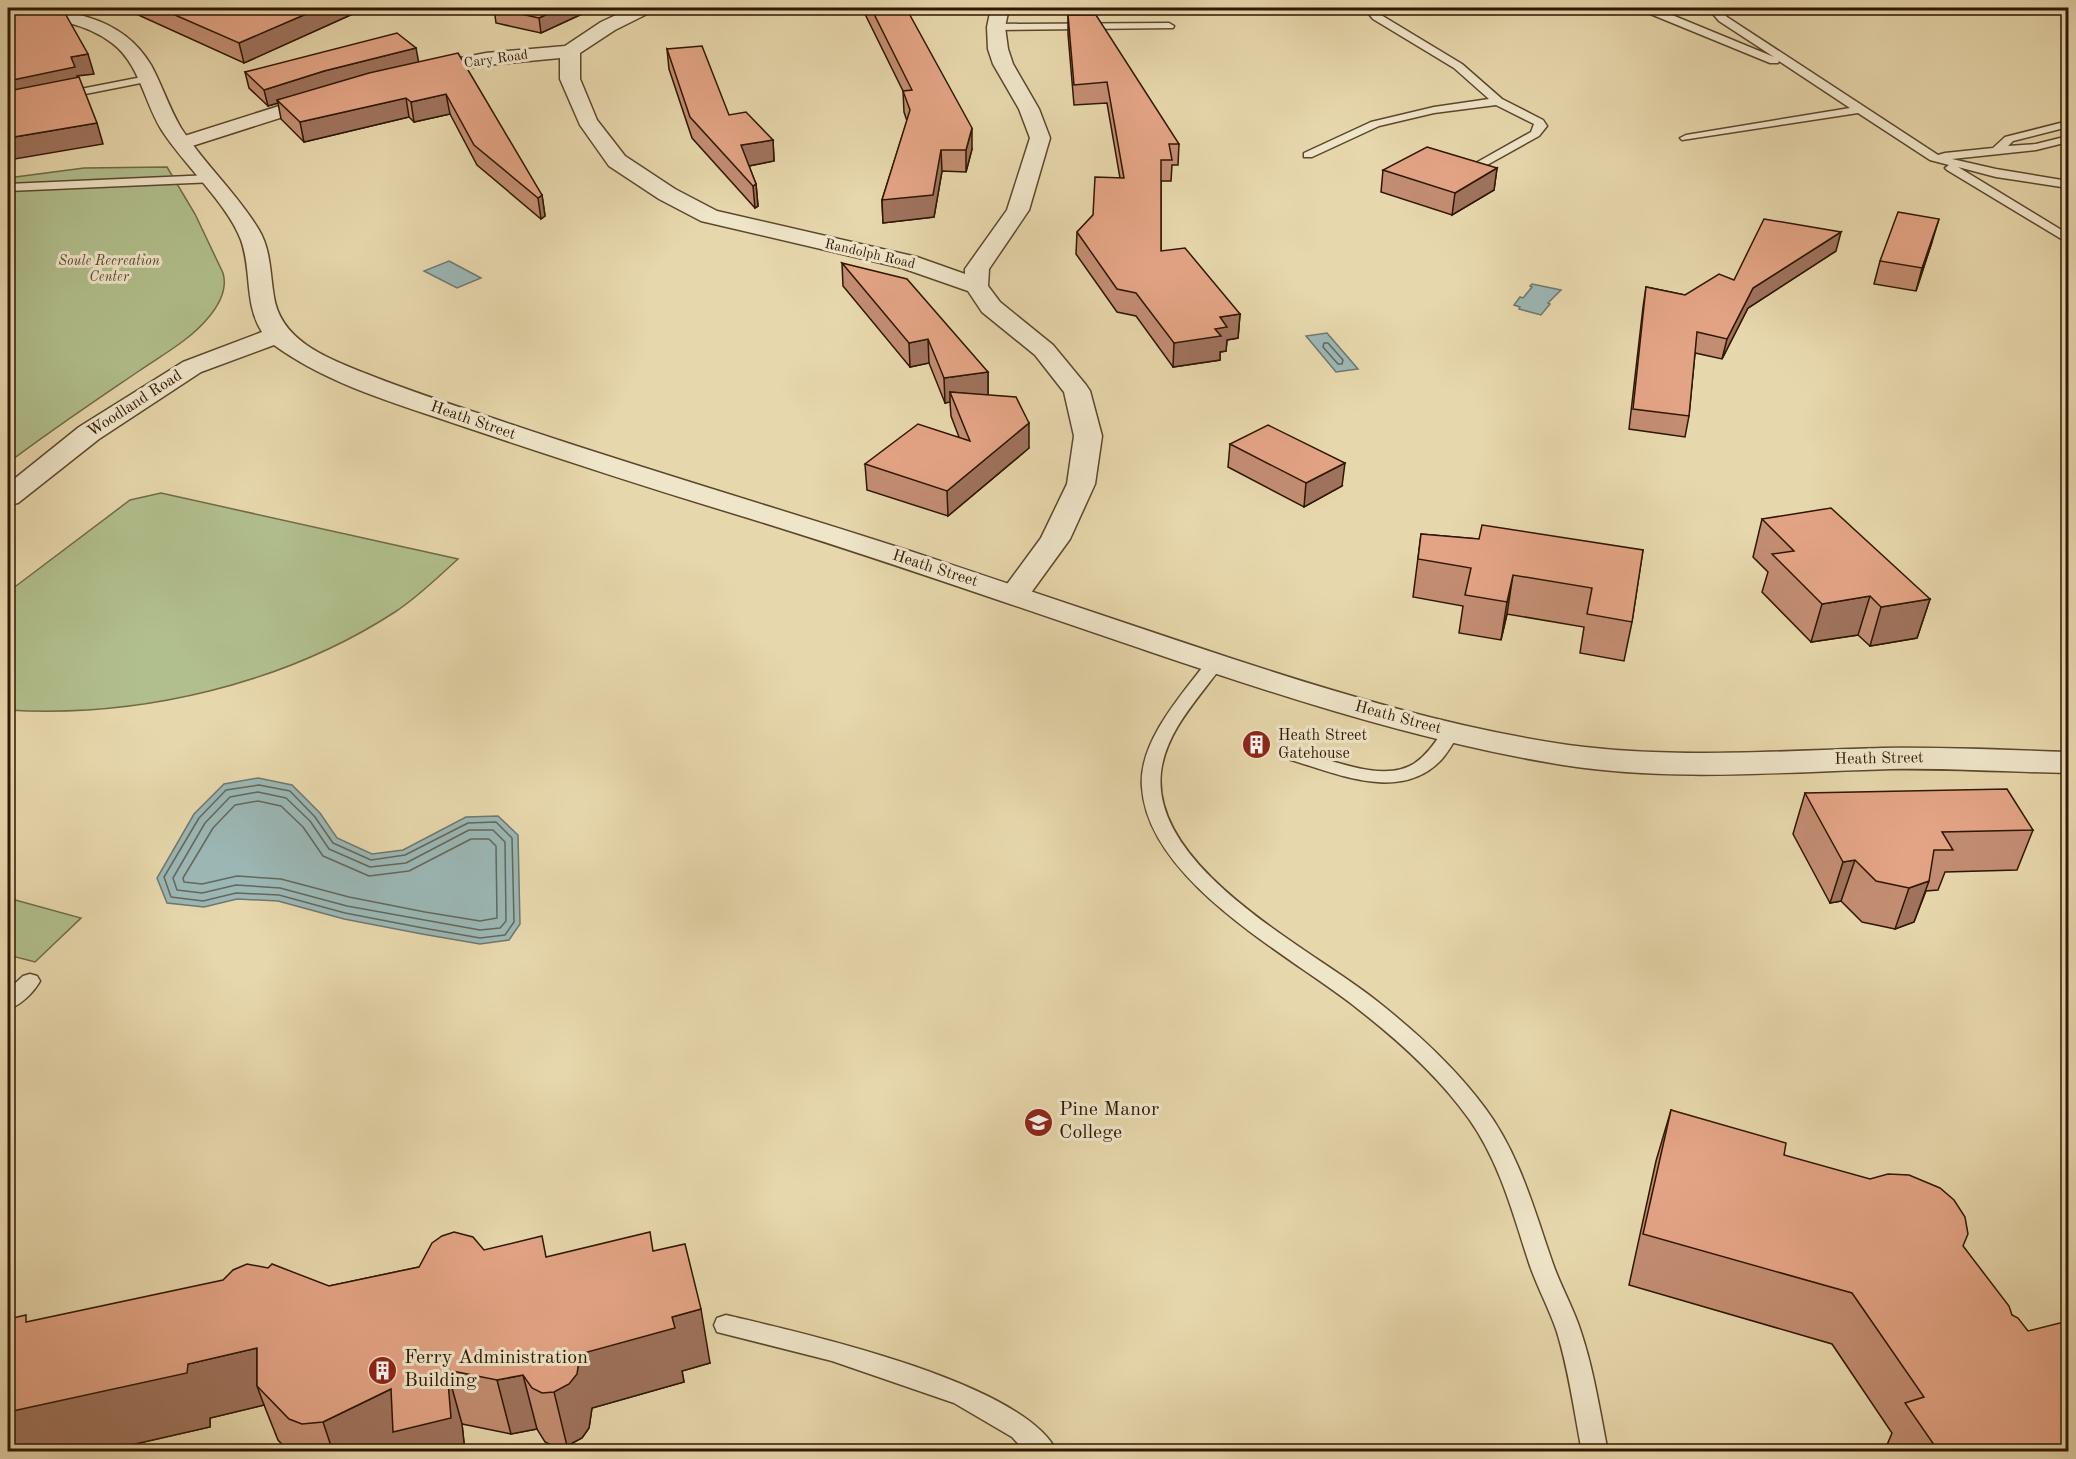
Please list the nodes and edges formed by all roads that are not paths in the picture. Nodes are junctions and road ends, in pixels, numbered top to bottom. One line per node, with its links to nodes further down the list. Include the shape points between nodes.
1 (645, 8): 10 (street)
2 (1369, 8): 16 (lane, via 1377,17 1458,66)
3 (1650, 8): 8 (lane)
4 (1713, 8): 7 (lane)
5 (8, 9): 13 (street, Heath Street, via 103,29 133,51)
6 (998, 17): 9 (lane); 30 (street, via 995,37 1003,64 1029,109 1040,138 1018,210 977,269)
7 (1714, 20): 8 (lane); 11 (lane)
8 (1685, 25): 11 (lane)
9 (1169, 26)
10 (570, 51): 12 (street, Cary Road, via 486,59); 30 (street, Randolph Road, via 570,80 587,121 617,161 667,194 709,216 909,261)
11 (1807, 73): 17 (lane)
12 (395, 78)
13 (147, 79): 15 (lane); 21 (street, Heath Street, via 156,102)
14 (339, 94): 21 (street)
15 (54, 98)
16 (1498, 101): 23 (lane, via 1375,124); 25 (lane, via 1534,118 1541,126 1535,134)
17 (1861, 109): 19 (lane); 24 (lane)
18 (2068, 124): 22 (lane, via 2009,139)
19 (1686, 138)
20 (2068, 139): 22 (lane, via 2036,147)
21 (182, 143): 26 (street, Heath Street)
22 (1998, 149): 24 (lane)
23 (1308, 155)
24 (1934, 158): 27 (lane, via 1996,173); 29 (lane)
25 (1478, 166)
26 (212, 179): 28 (lane); 31 (street, Heath Street, via 251,235 262,308)
27 (2068, 183)
28 (8, 188)
29 (2068, 239)
30 (976, 286): 33 (street, via 991,307 1044,350 1077,391 1088,436 1081,484 1055,539)
31 (276, 335): 32 (street, Woodland Road, via 183,373 89,433); 33 (street, Heath Street, via 305,355 396,394)
32 (8, 497)
33 (1014, 595): 34 (street, Heath Street)
34 (1215, 663): 35 (street, Heath Street, via 1362,710); 42 (lane, via 1164,736 1153,766 1151,787 1162,828 1174,849 1214,892 1364,1002 1409,1040 1476,1113 1494,1140 1530,1223 1542,1266 1569,1332)
35 (1451, 732): 36 (lane, via 1435,756 1398,778 1370,775); 37 (street, Heath Street, via 1571,756 1618,760 1937,758)
36 (1297, 756)
37 (2068, 763)
38 (30, 981): 39 (lane)
39 (8, 1002)
40 (726, 1325): 41 (lane, via 832,1350 963,1395 1021,1429)
41 (1044, 1452)
42 (1595, 1452)

